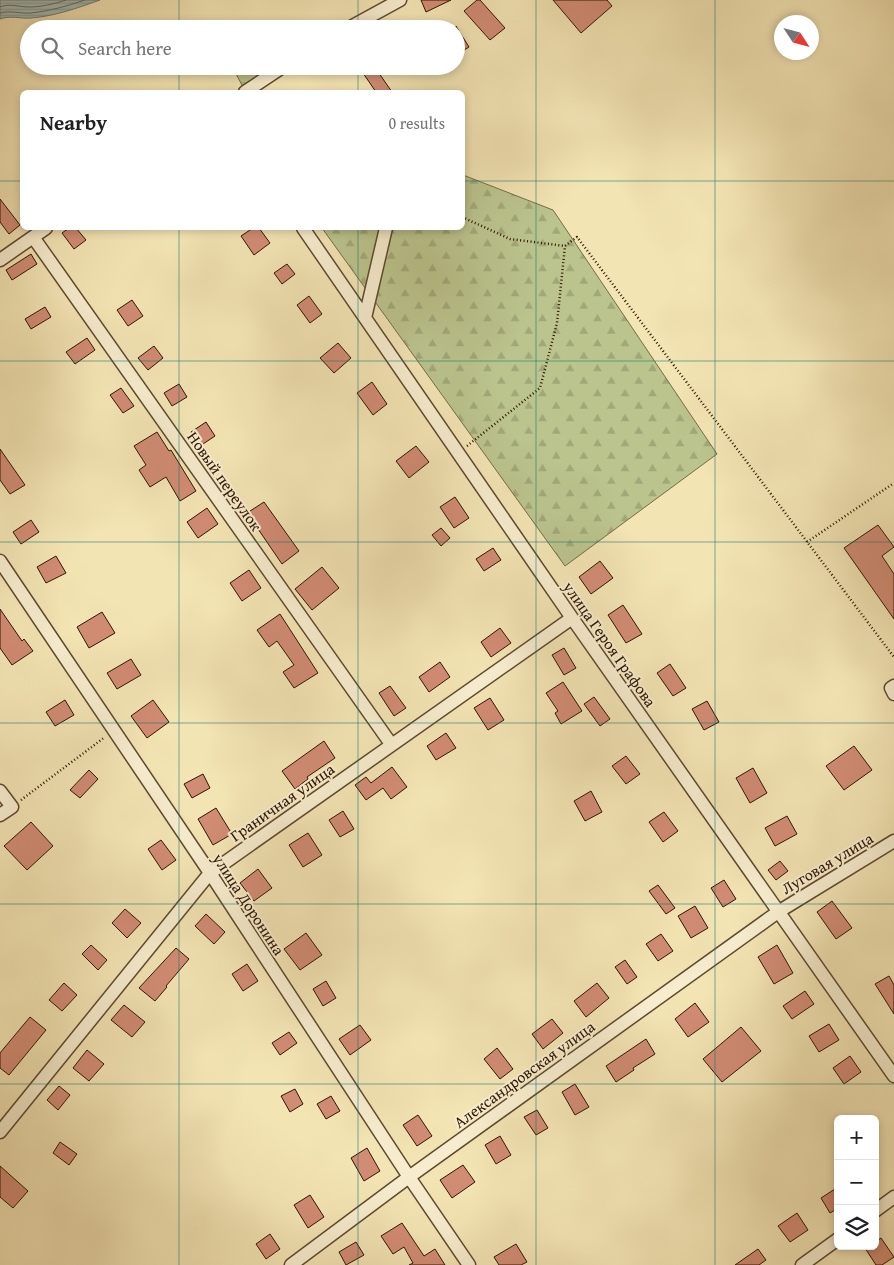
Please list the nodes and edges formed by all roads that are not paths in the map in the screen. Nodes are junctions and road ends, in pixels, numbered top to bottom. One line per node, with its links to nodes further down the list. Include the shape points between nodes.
1 (400, 0): 2 (street)
2 (363, 20)
3 (270, 75): 4 (street)
4 (248, 90)
5 (43, 230): 8 (street)
6 (304, 230): 10 (street, улица Героя Графова)
7 (386, 230): 10 (street)
8 (33, 237): 9 (street); 15 (street, Новый переулок)
9 (0, 260)
10 (365, 318): 12 (street, улица Героя Графова)
11 (0, 561): 19 (street, улица Доронина)
12 (572, 618): 15 (street, Граничная улица); 20 (street, улица Героя Графова)
13 (894, 686): 14 (street, via 891,688)
14 (894, 694)
15 (391, 744): 19 (street, Граничная улица)
16 (0, 791): 17 (street, via 12,806)
17 (0, 815)
18 (894, 841): 20 (street, Луговая улица)
19 (210, 873): 22 (street, Граничная улица); 23 (street, улица Доронина)
20 (778, 912): 21 (street, улица Героя Графова); 23 (street, Александровская улица)
21 (894, 1076)
22 (0, 1132)
23 (409, 1177): 27 (street, Александровская улица); 28 (street, улица Доронина)
24 (894, 1197): 25 (street)
25 (879, 1208)
26 (834, 1242): 29 (street)
27 (291, 1265)
28 (469, 1265)
29 (802, 1265)

